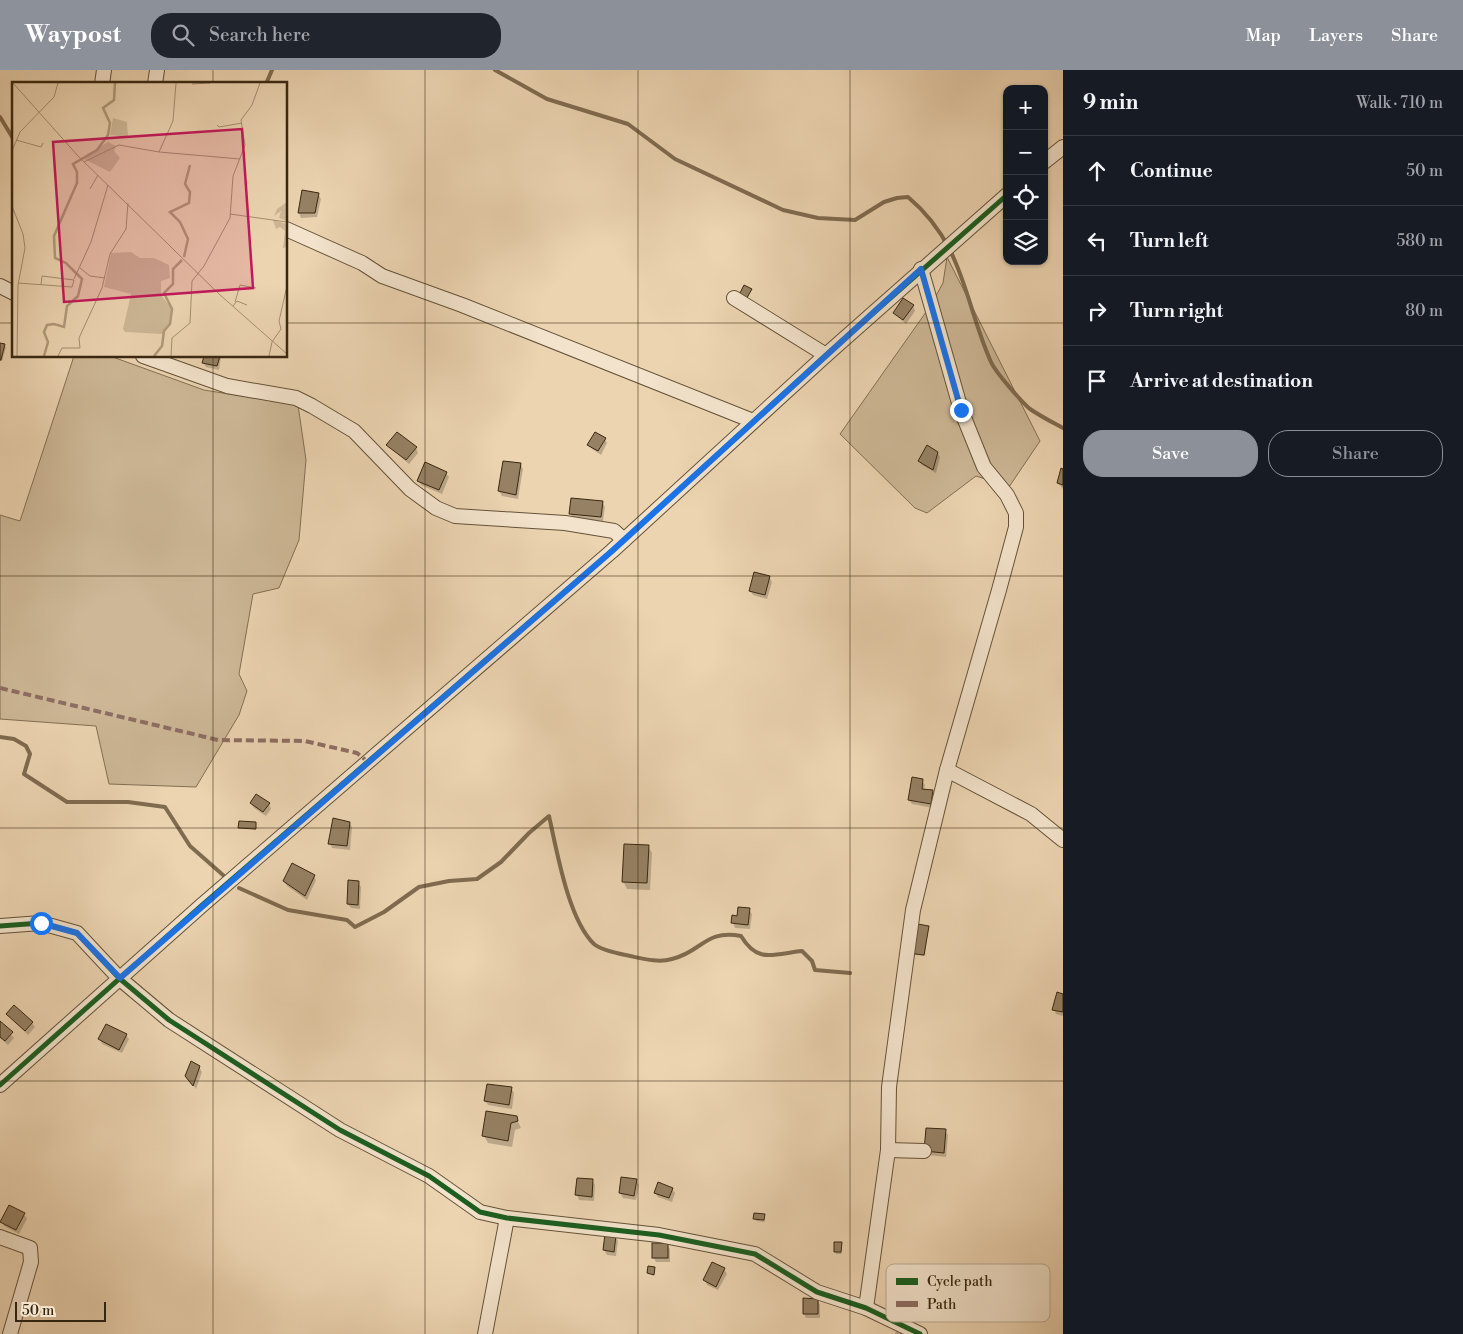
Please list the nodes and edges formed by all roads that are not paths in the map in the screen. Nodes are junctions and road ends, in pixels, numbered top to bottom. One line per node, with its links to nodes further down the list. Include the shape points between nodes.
1 (1063, 147): 2 (street)
2 (1048, 159)
3 (1003, 198): 5 (street)
4 (288, 231): 11 (street, via 362,263 382,276)
5 (921, 269): 9 (street); 13 (street, via 961,410 984,467 1007,495 1016,513 1016,526 999,590)
6 (0, 286): 7 (street)
7 (12, 292)
8 (734, 298): 9 (street)
9 (826, 355): 11 (street)
10 (149, 358): 12 (street, via 227,386 296,398 312,406 354,431 410,490 436,508 455,516 564,523 614,531)
11 (753, 421): 12 (street)
12 (624, 540): 16 (street)
13 (947, 770): 14 (street, via 1031,814); 18 (street, via 912,917 889,1086)
14 (1063, 840)
15 (0, 926): 16 (street, via 41,923 77,933)
16 (120, 978): 17 (street); 20 (street, via 169,1020 340,1130 429,1176 480,1212)
17 (0, 1085)
18 (888, 1150): 19 (street); 22 (street)
19 (924, 1151)
20 (507, 1218): 22 (street, via 659,1235 755,1254 817,1292); 26 (street)
21 (0, 1237): 25 (street, via 30,1248 30,1262)
22 (866, 1308): 23 (street)
23 (886, 1318)
24 (895, 1322): 27 (street)
25 (10, 1334)
26 (485, 1334)
27 (920, 1334)

